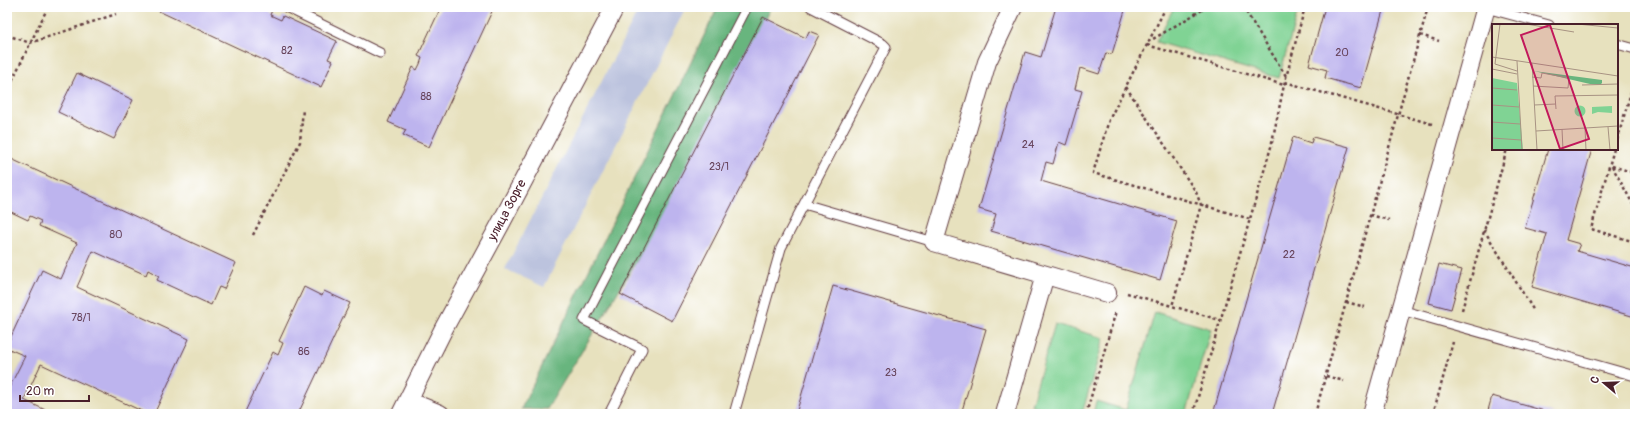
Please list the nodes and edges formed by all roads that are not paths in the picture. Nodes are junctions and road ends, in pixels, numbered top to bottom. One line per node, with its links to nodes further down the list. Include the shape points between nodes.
1 (286, 7): 10 (lane)
2 (614, 7): 17 (street, улица Зорге, via 444,328)
3 (747, 7): 19 (lane, via 584,320 642,349)
4 (811, 7): 11 (lane, via 886,47)
5 (1013, 7): 12 (street, via 987,62)
6 (1486, 7): 7 (lane); 15 (street)
7 (1546, 24)
8 (1618, 44): 9 (lane)
9 (1635, 49)
10 (380, 53)
11 (804, 204): 12 (lane); 20 (lane, via 781,248)
12 (934, 242): 13 (street)
13 (1045, 275): 14 (street); 21 (street)
14 (1114, 292)
15 (1401, 310): 16 (lane); 22 (street)
16 (1635, 376)
17 (405, 407): 18 (street)
18 (440, 414)
19 (609, 414)
20 (734, 414)
21 (1005, 414)
22 (1372, 414)

